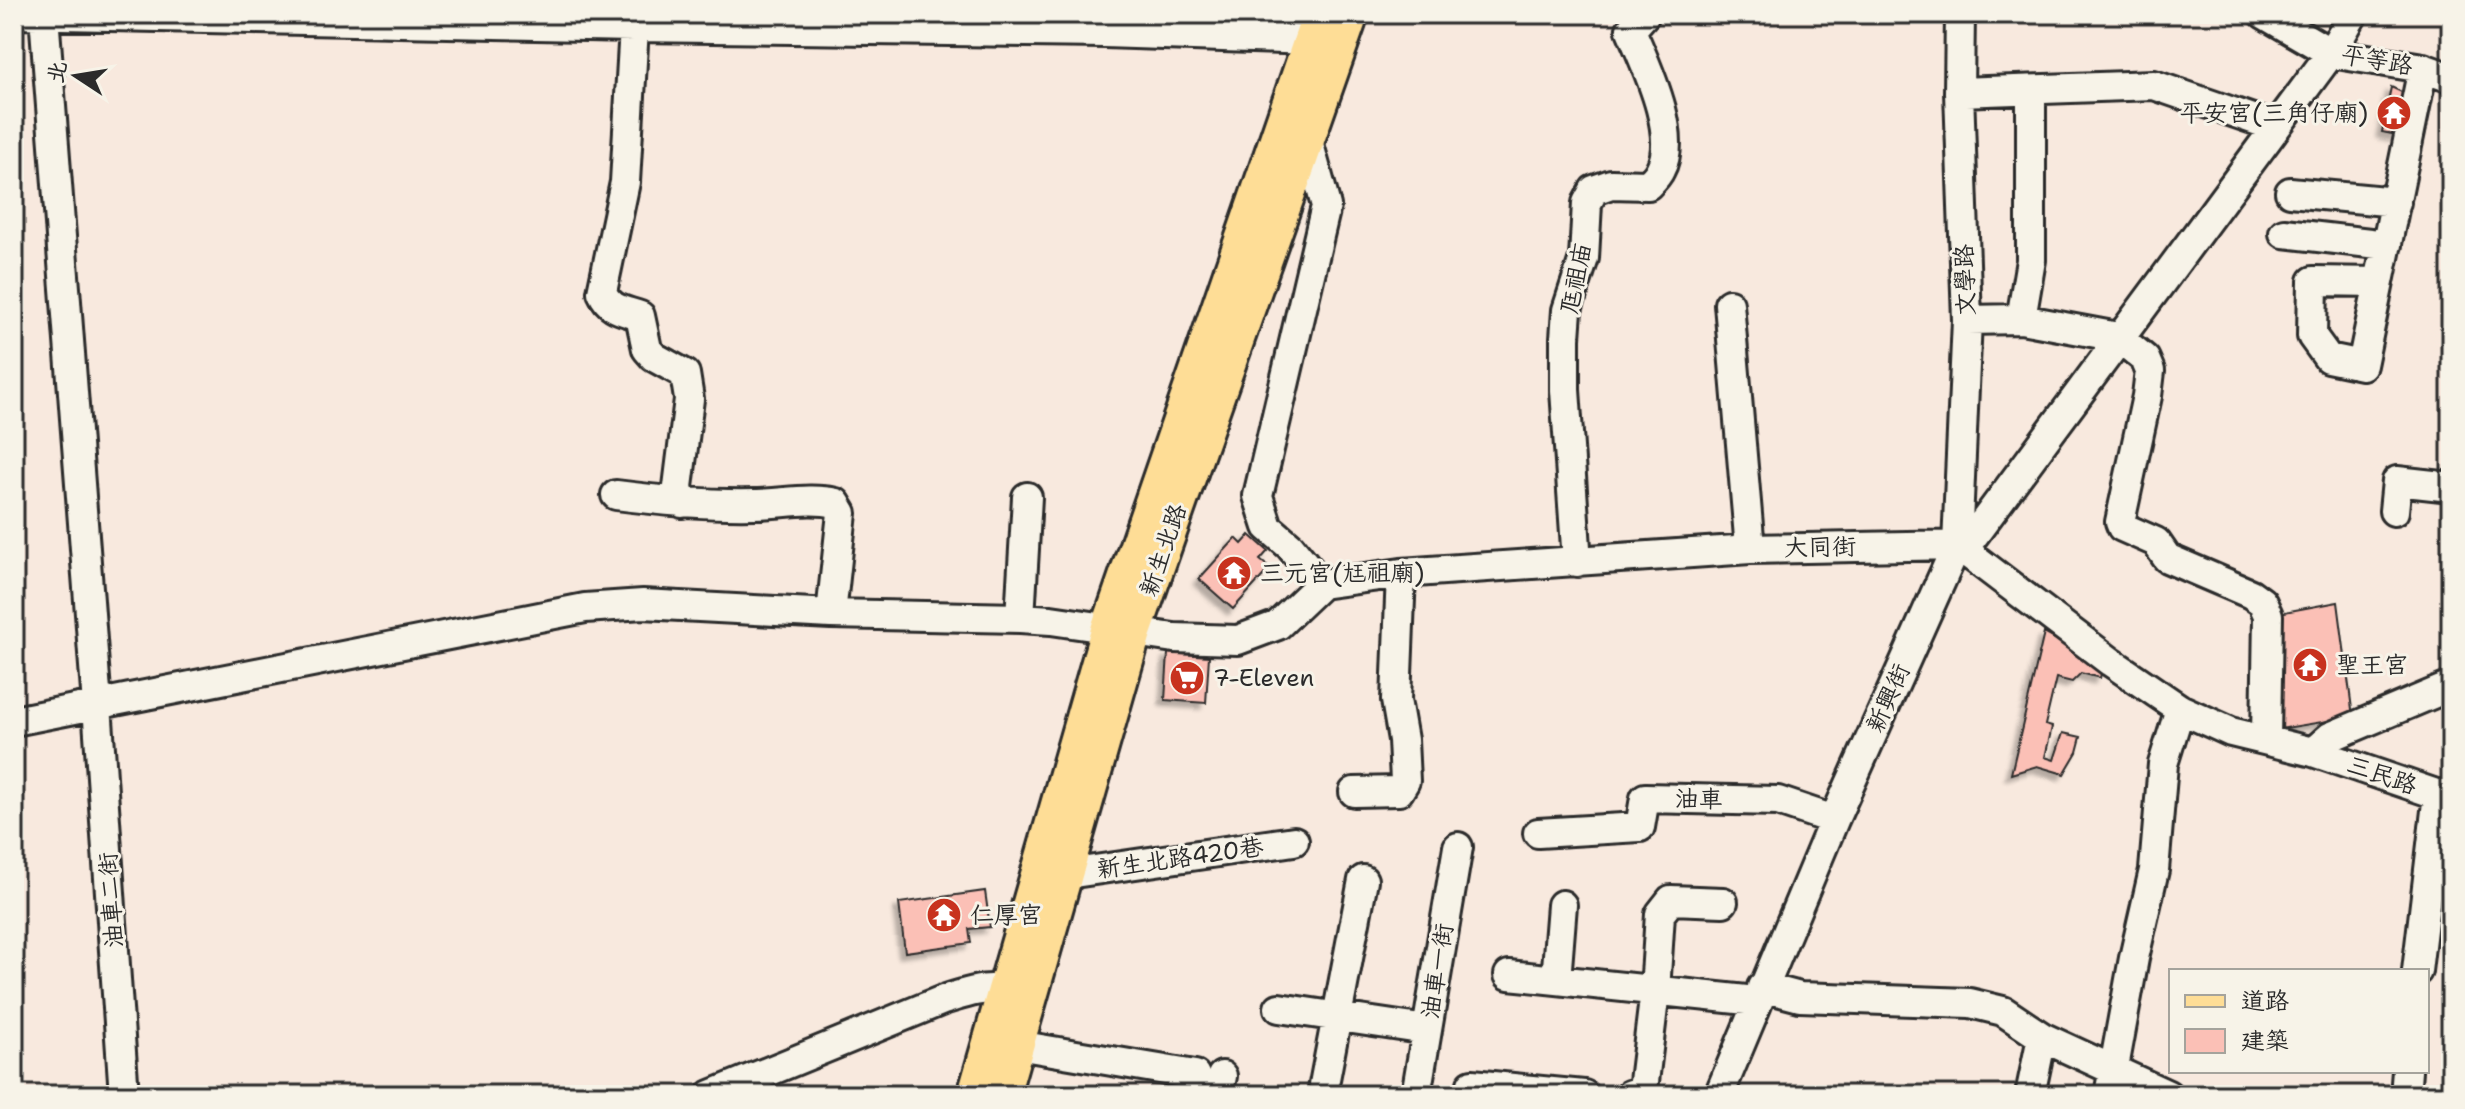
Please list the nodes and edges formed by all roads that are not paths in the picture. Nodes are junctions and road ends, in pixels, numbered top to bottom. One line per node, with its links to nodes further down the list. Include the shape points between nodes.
1 (14, 14): 7 (street)
2 (1351, 14): 9 (main road, 新生北路)
3 (1645, 14): 33 (street, 尫祖庙, via 1631,30 1656,89 1665,153 1648,185 1611,184 1594,190 1587,203 1584,258 1567,310 1565,390)
4 (1960, 14): 14 (street, 文學路)
5 (2264, 14): 10 (street, 平等路)
6 (2353, 14): 10 (street, 新興街)
7 (44, 15): 8 (street); 40 (street, 油車二街)
8 (634, 27): 9 (street); 29 (street, via 625,182 602,292 607,303 640,316 647,349 654,357 685,374 689,399 678,487)
9 (1324, 34): 16 (main road, 新生北路); 38 (main road, 新生北路)
10 (2331, 53): 11 (street, 平等路); 15 (street, 新興街)
11 (2423, 68): 12 (street, 平等路); 18 (street)
12 (2451, 78)
13 (2031, 90): 14 (street); 15 (street, via 2154,85); 23 (street, via 2031,260)
14 (1959, 92): 24 (street, 文學路)
15 (2276, 127): 25 (street, 新興街)
16 (1308, 141): 35 (street, via 1326,206 1258,496 1268,527); 38 (main road, 新生北路)
17 (2290, 192): 18 (street)
18 (2396, 202): 20 (street)
19 (2284, 233): 20 (street)
20 (2387, 245): 21 (street)
21 (2379, 282)
22 (1729, 304): 32 (street)
23 (2021, 319): 24 (street); 25 (street)
24 (1967, 320): 31 (street, 文學路)
25 (2118, 337): 31 (street, 新興街, via 1972,538); 43 (street, via 2145,359 2150,371 2120,522 2156,542 2167,558 2262,602 2268,615)
26 (2451, 487): 30 (street, via 2397,481)
27 (616, 495): 29 (street)
28 (1027, 497): 37 (street)
29 (682, 503): 36 (street, via 836,503 842,513)
30 (2394, 511)
31 (1957, 545): 32 (street, 大同街); 41 (street); 47 (street, 新興街)
32 (1750, 549): 33 (street, 大同街)
33 (1577, 562): 34 (street, 大同街)
34 (1401, 573): 35 (street, 大同街); 45 (street, via 1396,700 1405,781 1399,791)
35 (1321, 584): 38 (street, via 1278,625 1238,640)
36 (831, 614): 37 (street); 40 (street, via 643,604 585,608)
37 (1020, 618): 38 (street)
38 (1121, 630): 51 (main road, 新生北路); 59 (main road, 新生北路)
39 (2451, 686): 44 (street, via 2330,737)
40 (97, 705): 42 (street); 70 (street, 油車二街)
41 (2180, 709): 43 (street, via 2231,732); 68 (street, via 2163,764 2154,870)
42 (14, 721)
43 (2266, 738): 44 (street)
44 (2313, 752): 46 (street, 三民路)
45 (1354, 792)
46 (2444, 796): 55 (street)
47 (1834, 820): 48 (street, 油車, via 1778,801 1645,798 1640,827); 60 (street, 新興街)
48 (1538, 833)
49 (1294, 841): 51 (street, 新生北路420巷)
50 (1458, 847): 63 (street, 油車一街)
51 (1067, 874): 59 (main road, 新生北路)
52 (1363, 880): 62 (street)
53 (1723, 902): 58 (street, via 1671,900 1660,914)
54 (1562, 905): 57 (street)
55 (2417, 969)
56 (1509, 975): 57 (street)
57 (1556, 980): 58 (street)
58 (1655, 991): 60 (street); 77 (street, via 1643,1090)
59 (1018, 992): 65 (main road, 新生北路); 71 (street, via 981,988 943,1000); 72 (main road, 新生北路)
60 (1759, 994): 64 (street, via 1970,1003 2003,1011); 78 (street, 新興街)
61 (1279, 1008): 62 (street)
62 (1337, 1016): 63 (street); 74 (street)
63 (1427, 1030): 75 (street, 油車一街)
64 (2042, 1037): 68 (street); 79 (street)
65 (1017, 1045): 67 (street); 73 (main road, 新生北路)
66 (2407, 1073): 81 (street)
67 (1212, 1082)
68 (2111, 1082): 80 (street)
69 (1472, 1084): 76 (street)
70 (124, 1095)
71 (711, 1095)
72 (975, 1095)
73 (1002, 1095)
74 (1322, 1095)
75 (1416, 1095)
76 (1584, 1095)
77 (1629, 1095)
78 (1719, 1095)
79 (2030, 1095)
80 (2168, 1095)
81 (2405, 1095)

